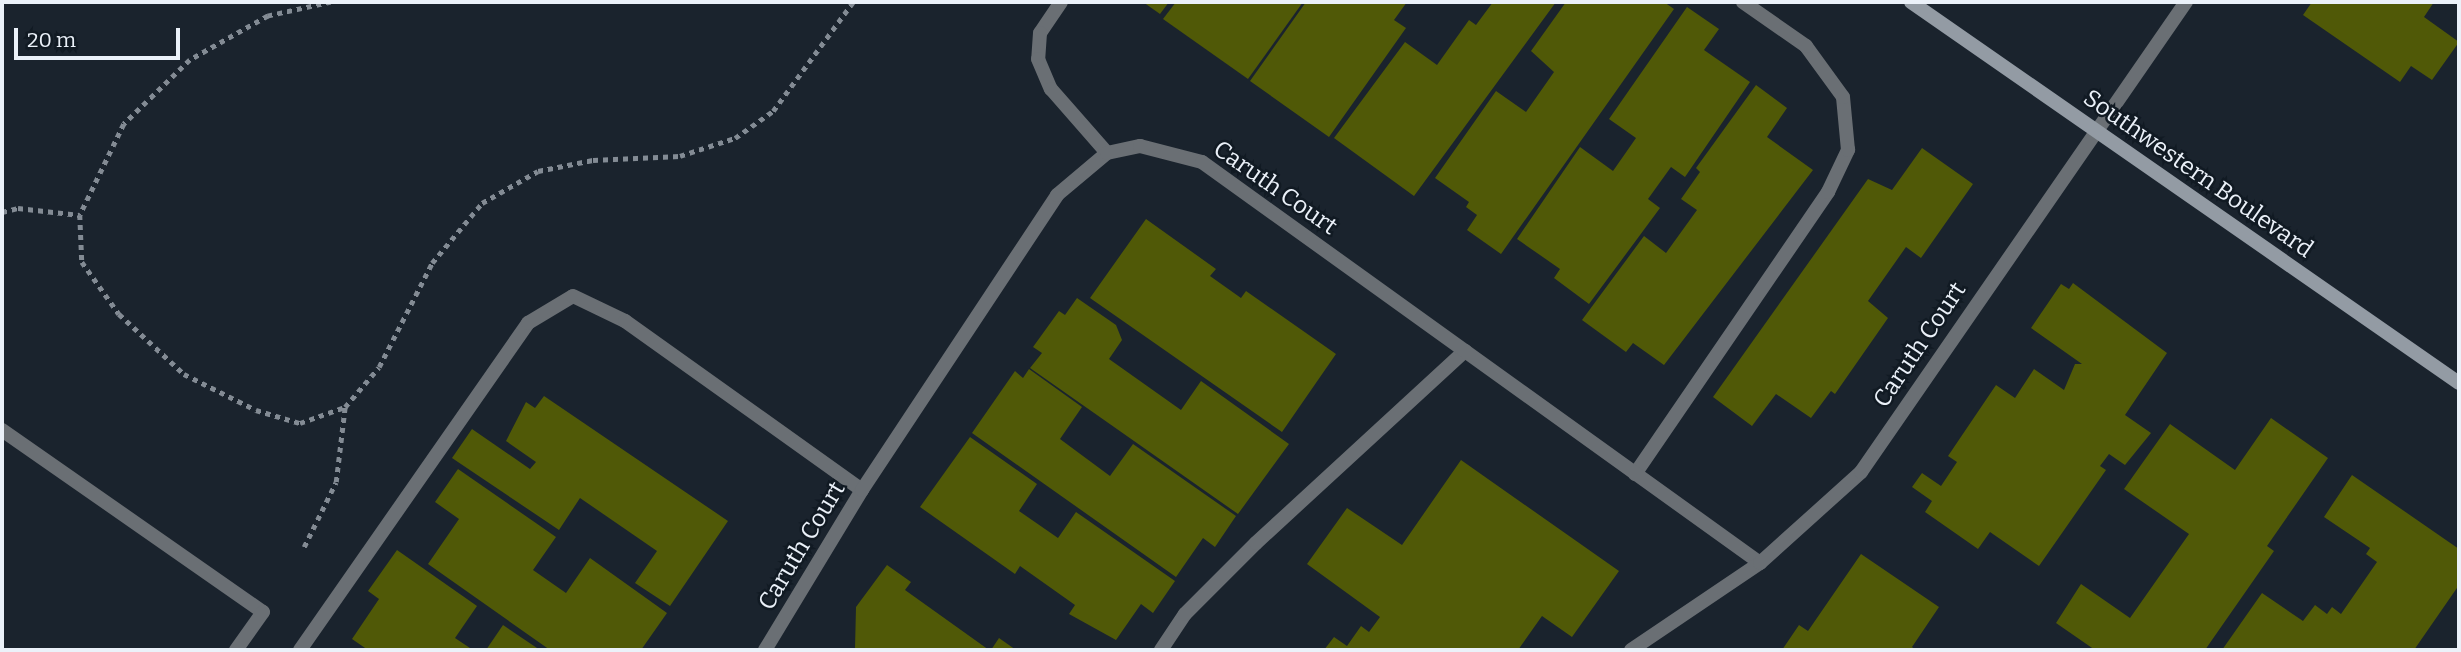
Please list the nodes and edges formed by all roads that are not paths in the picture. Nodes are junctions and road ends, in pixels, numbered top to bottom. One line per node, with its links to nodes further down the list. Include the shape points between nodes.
1 (1061, 2): 6 (street, via 1040,33 1038,59 1051,89)
2 (1743, 2): 10 (street, via 1806,46 1843,97 1848,150 1828,192)
3 (1911, 2): 5 (street, Southwestern Boulevard)
4 (2186, 2): 5 (street, Caruth Court)
5 (2094, 130): 8 (street, Southwestern Boulevard); 12 (street, Caruth Court, via 1861,472)
6 (1107, 153): 7 (street, Caruth Court, via 1140,145 1202,162); 11 (street, Caruth Court, via 1057,195)
7 (1465, 351): 10 (street, Caruth Court); 16 (street, via 1256,542 1185,614)
8 (2459, 383)
9 (2, 430): 13 (street, via 263,612)
10 (1635, 474): 12 (street, Caruth Court)
11 (862, 490): 14 (street, via 625,321 573,296 528,323); 15 (street, Caruth Court)
12 (1760, 563): 17 (street, Caruth Court)
13 (236, 650)
14 (300, 650)
15 (765, 650)
16 (1161, 650)
17 (1631, 650)

